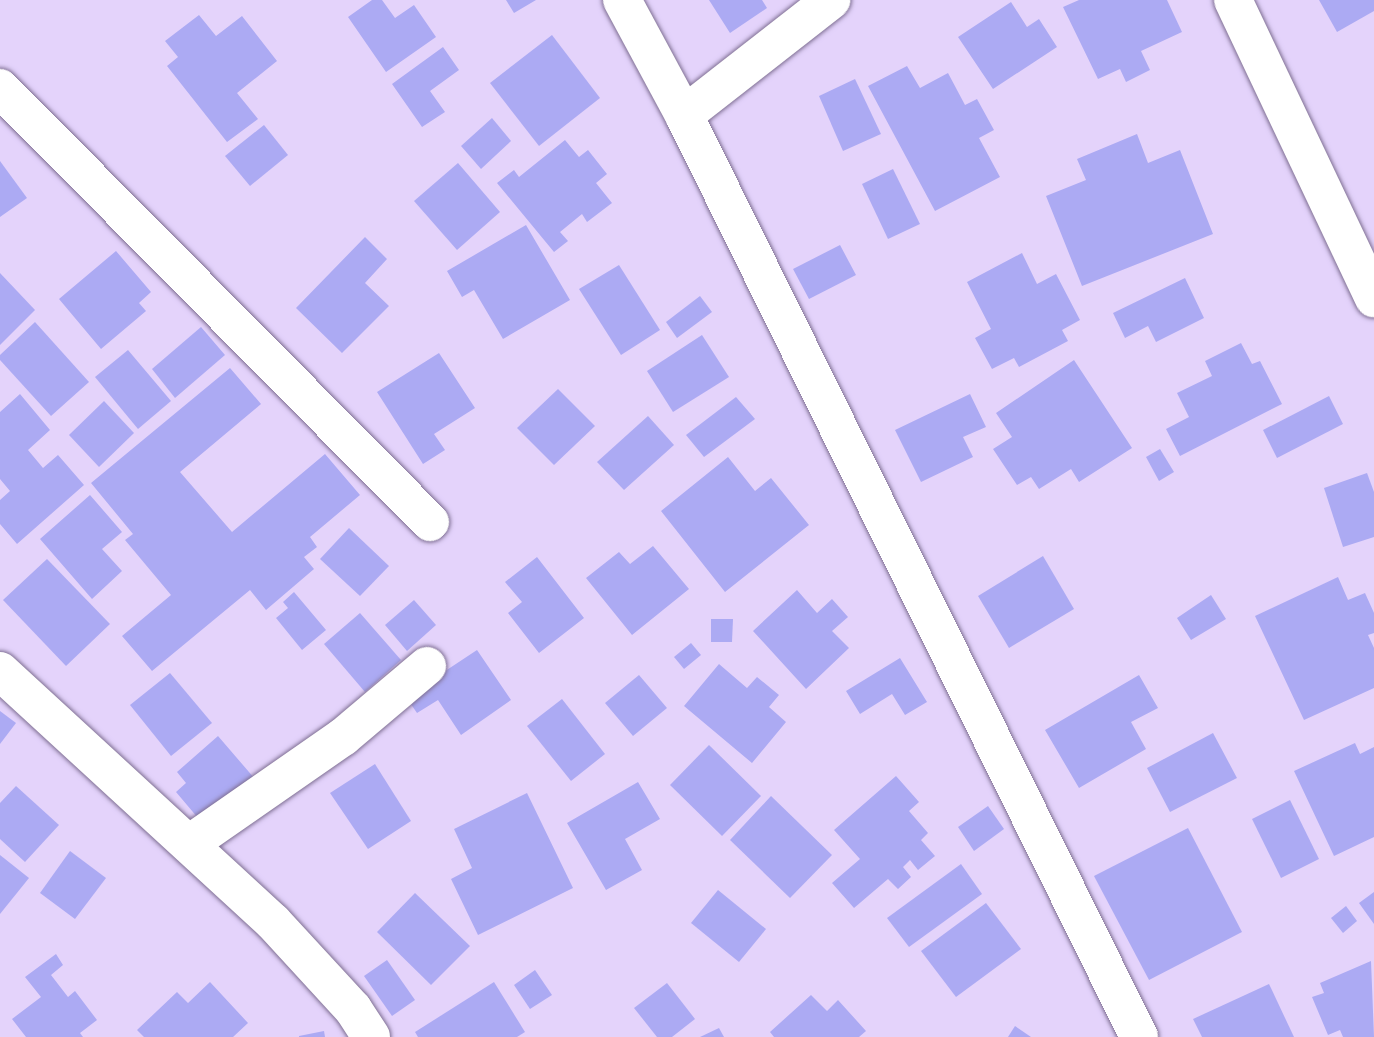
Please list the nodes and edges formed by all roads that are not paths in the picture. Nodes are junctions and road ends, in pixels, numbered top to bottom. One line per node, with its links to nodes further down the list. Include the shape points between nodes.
1 (622, 0): 5 (street)
2 (831, 0): 5 (street)
3 (1233, 0): 6 (street)
4 (0, 88): 7 (street)
5 (684, 115): 12 (street)
6 (1374, 298)
7 (430, 522)
8 (427, 666): 10 (street, via 343,737)
9 (0, 671): 10 (street)
10 (189, 844): 11 (street, via 273,922 354,1009)
11 (371, 1037)
12 (1139, 1037)

